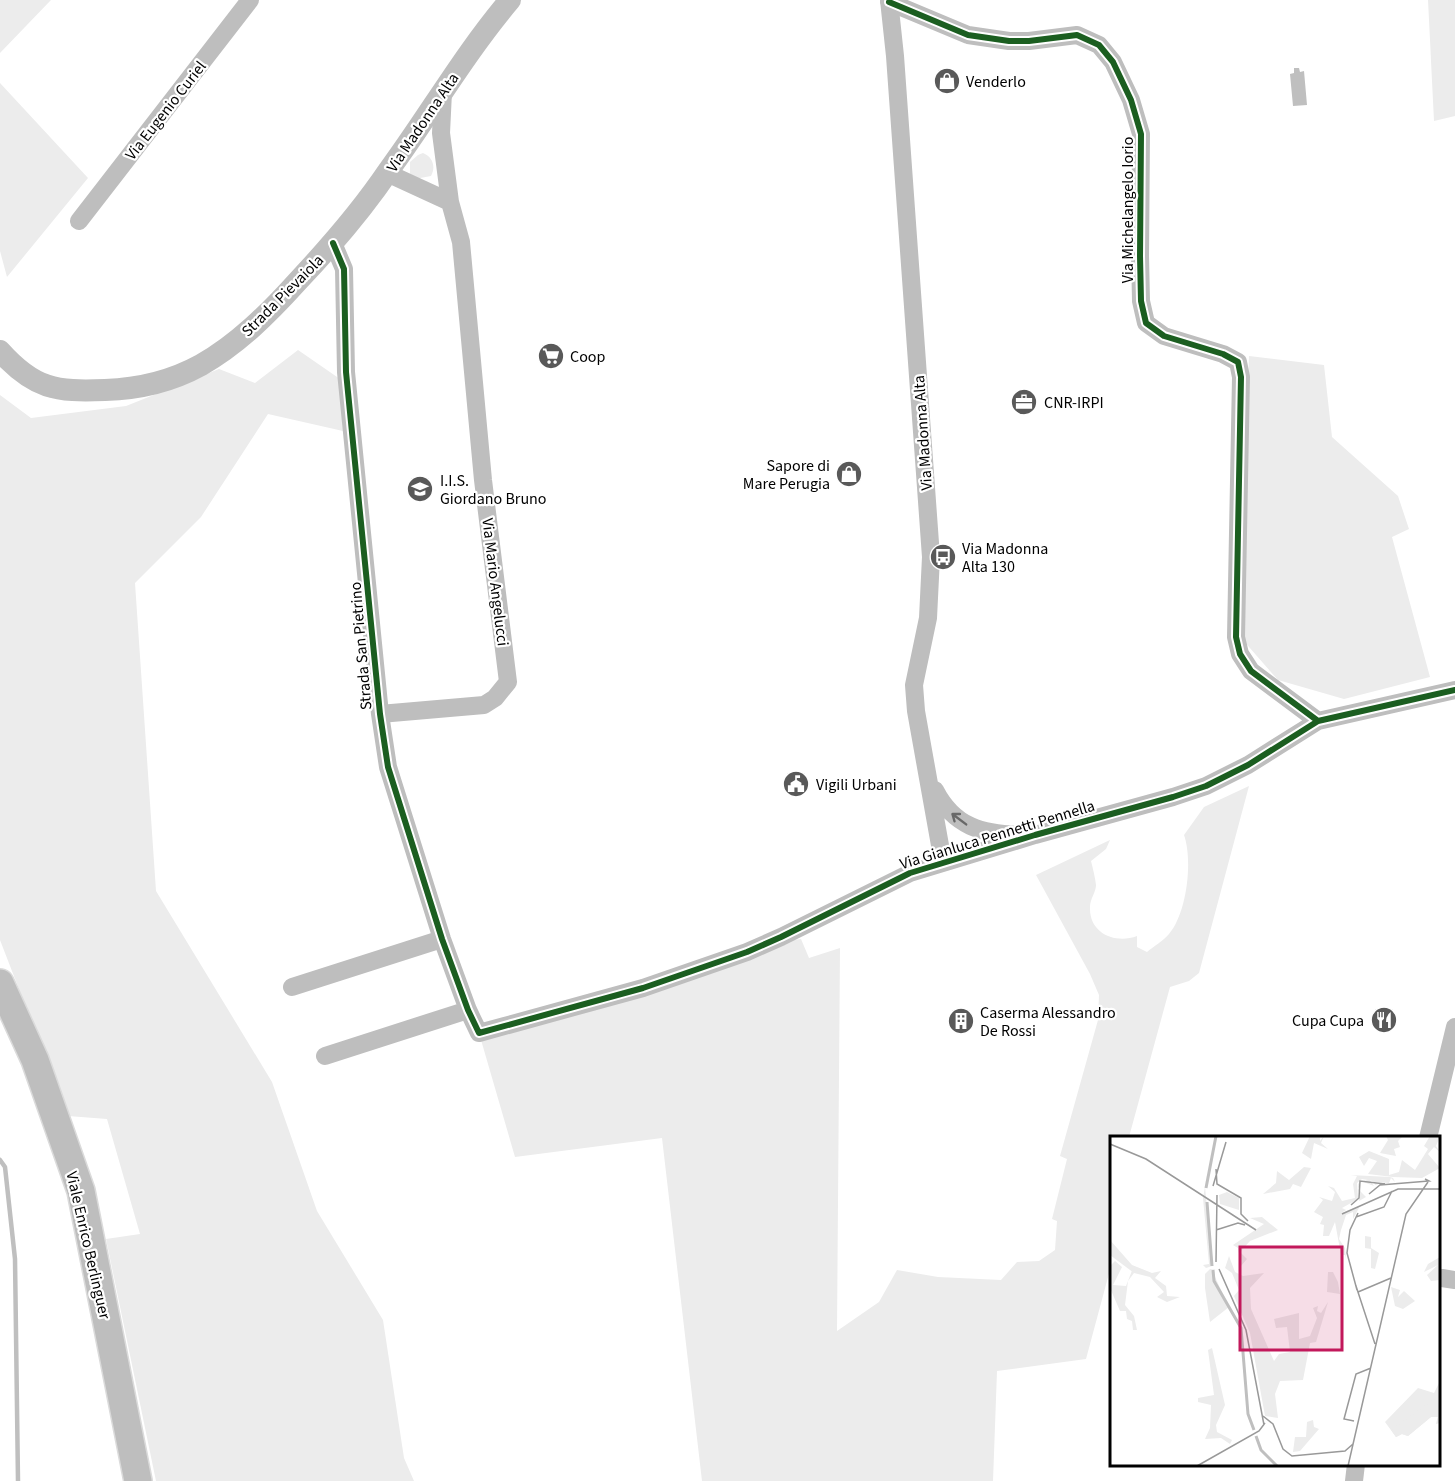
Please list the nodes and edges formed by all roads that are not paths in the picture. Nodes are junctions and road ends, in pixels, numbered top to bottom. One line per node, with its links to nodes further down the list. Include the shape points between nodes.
1 (250, 0): 9 (street, Via Eugenio Curiel)
2 (889, 1): 14 (street, Via Michelangelo Iorio, via 968,34 1029,41 1077,34 1099,45 1113,62 1142,134 1140,256 1146,324 1164,336 1238,362 1241,377 1236,637 1240,654 1251,671); 15 (street, Via Madonna Alta, via 931,557 928,618 914,685)
3 (503, 3): 4 (street, Via Madonna Alta)
4 (443, 92): 5 (street, Via Madonna Alta); 6 (street, Via Mario Angelucci)
5 (409, 142): 6 (street, via 435,147); 7 (street, Via Madonna Alta)
6 (443, 157): 8 (street, Via Mario Angelucci)
7 (387, 173): 8 (street); 10 (street, Via Madonna Alta)
8 (450, 202): 13 (street, Via Mario Angelucci, via 462,242 483,480 508,682 484,705)
9 (79, 221)
10 (333, 243): 11 (street, Strada Pievaiola, via 272,310 232,345 200,365 161,381 119,390 74,392 42,385 14,367); 13 (street, Strada San Pietrino, via 344,269 346,372)
11 (0, 351)
12 (1455, 690): 14 (street, Via Gianluca Pennetti Pennella)
13 (380, 714): 18 (street, Strada San Pietrino, via 388,767)
14 (1318, 721): 16 (street, Via Gianluca Pennetti Pennella, via 1206,786)
15 (929, 778): 16 (street, Via Gianluca Pennetti Pennella, one-way to 15, via 1003,835 962,824 940,799); 17 (street, Via Madonna Alta)
16 (1035, 835): 17 (street, Via Gianluca Pennetti Pennella)
17 (943, 862): 23 (street, Via Gianluca Pennetti Pennella, via 901,877 747,952 642,988)
18 (442, 939): 20 (street); 21 (street, Strada San Pietrino)
19 (0, 983): 27 (main road, Viale Enrico Berlinguer, via 35,1060 81,1191)
20 (292, 987)
21 (468, 1010): 23 (street, Strada San Pietrino); 24 (street)
22 (1455, 1027): 25 (street)
23 (479, 1033)
24 (325, 1056)
25 (1428, 1136)
26 (1356, 1466): 28 (street)
27 (138, 1481)
28 (1354, 1481)

